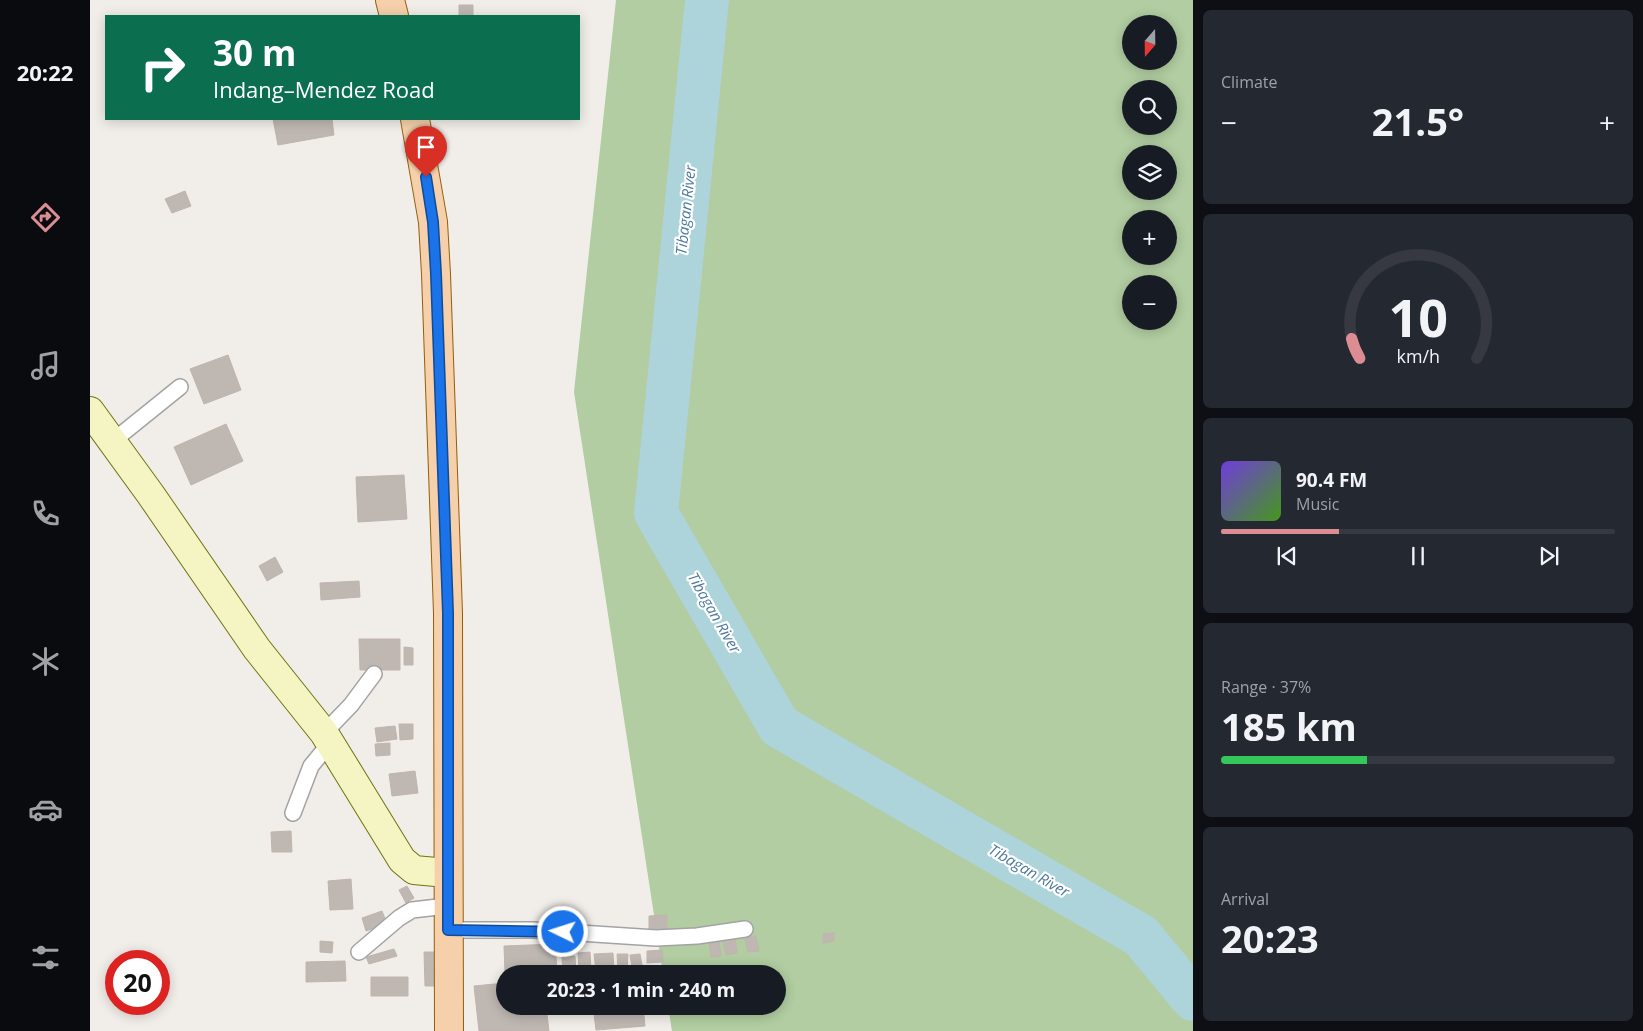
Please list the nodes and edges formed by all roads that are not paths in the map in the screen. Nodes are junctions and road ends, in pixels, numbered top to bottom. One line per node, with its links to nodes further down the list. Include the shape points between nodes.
1 (390, 0): 2 (main road)
2 (394, 15)
3 (415, 120): 10 (main road, via 433,222 436,274 448,613)
4 (180, 387): 6 (lane)
5 (90, 411): 6 (street)
6 (113, 441): 8 (street, via 257,649)
7 (374, 674): 8 (lane)
8 (327, 738): 9 (lane, via 311,766); 10 (street, via 402,860 414,870)
9 (293, 813)
10 (447, 873): 11 (main road)
11 (448, 918): 12 (lane, via 533,930 656,938); 13 (lane, via 412,910); 14 (main road)
12 (745, 929)
13 (359, 952)
14 (449, 1031)

